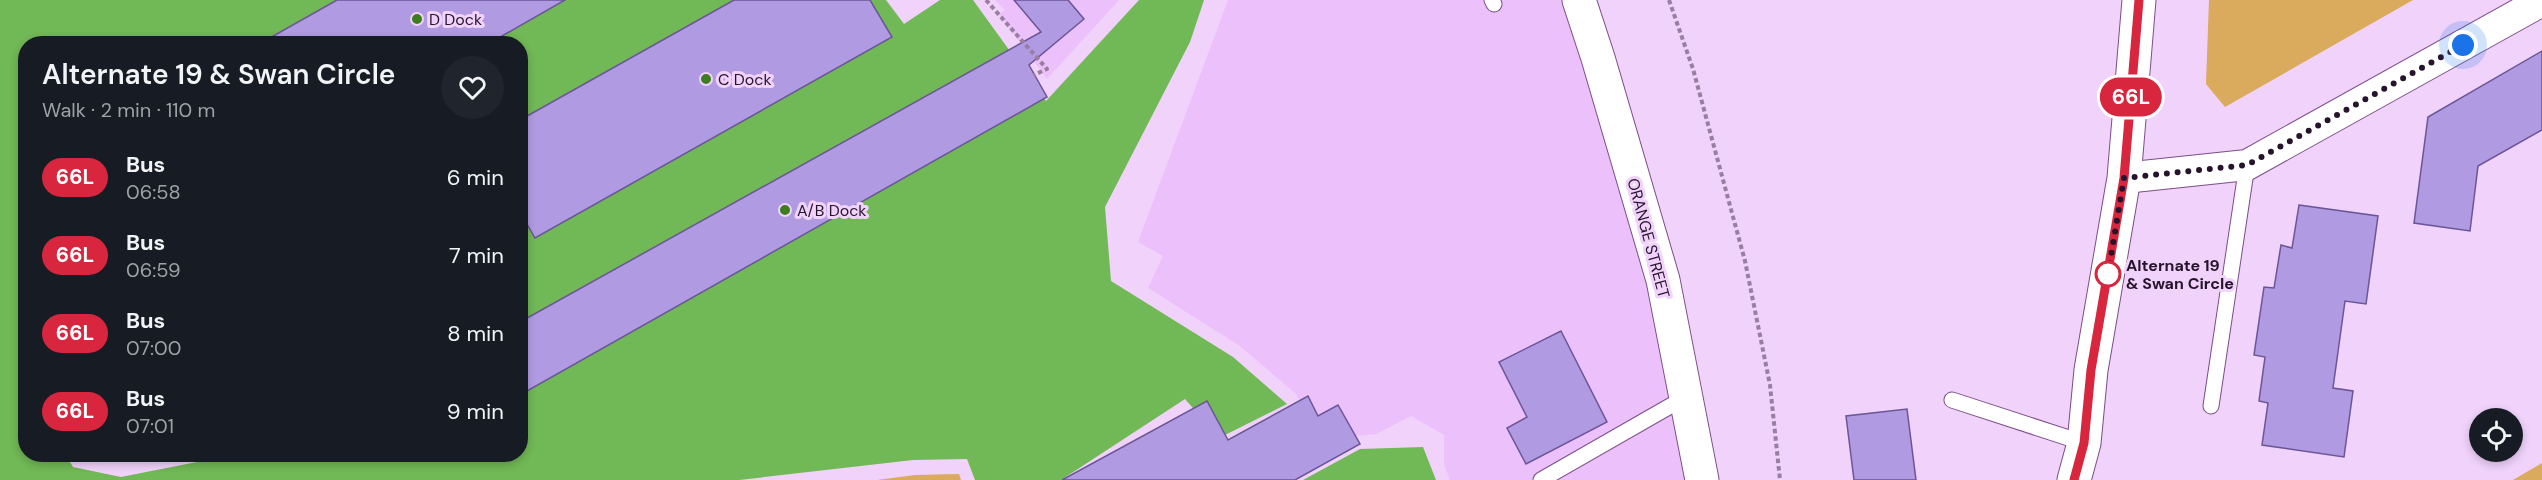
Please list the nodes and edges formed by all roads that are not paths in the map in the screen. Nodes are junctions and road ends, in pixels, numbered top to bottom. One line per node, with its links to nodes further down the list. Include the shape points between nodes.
1 (1579, 0): 6 (street, ORANGE STREET, via 1663,280)
2 (2139, 0): 5 (street)
3 (2542, 2): 4 (street)
4 (2247, 165): 5 (street); 8 (lane)
5 (2124, 178): 9 (street, via 2091,370)
6 (1686, 397): 10 (lane); 11 (street, ORANGE STREET)
7 (1952, 400): 9 (lane)
8 (2211, 406)
9 (2084, 443): 12 (street)
10 (1541, 480)
11 (1701, 480)
12 (2074, 480)

